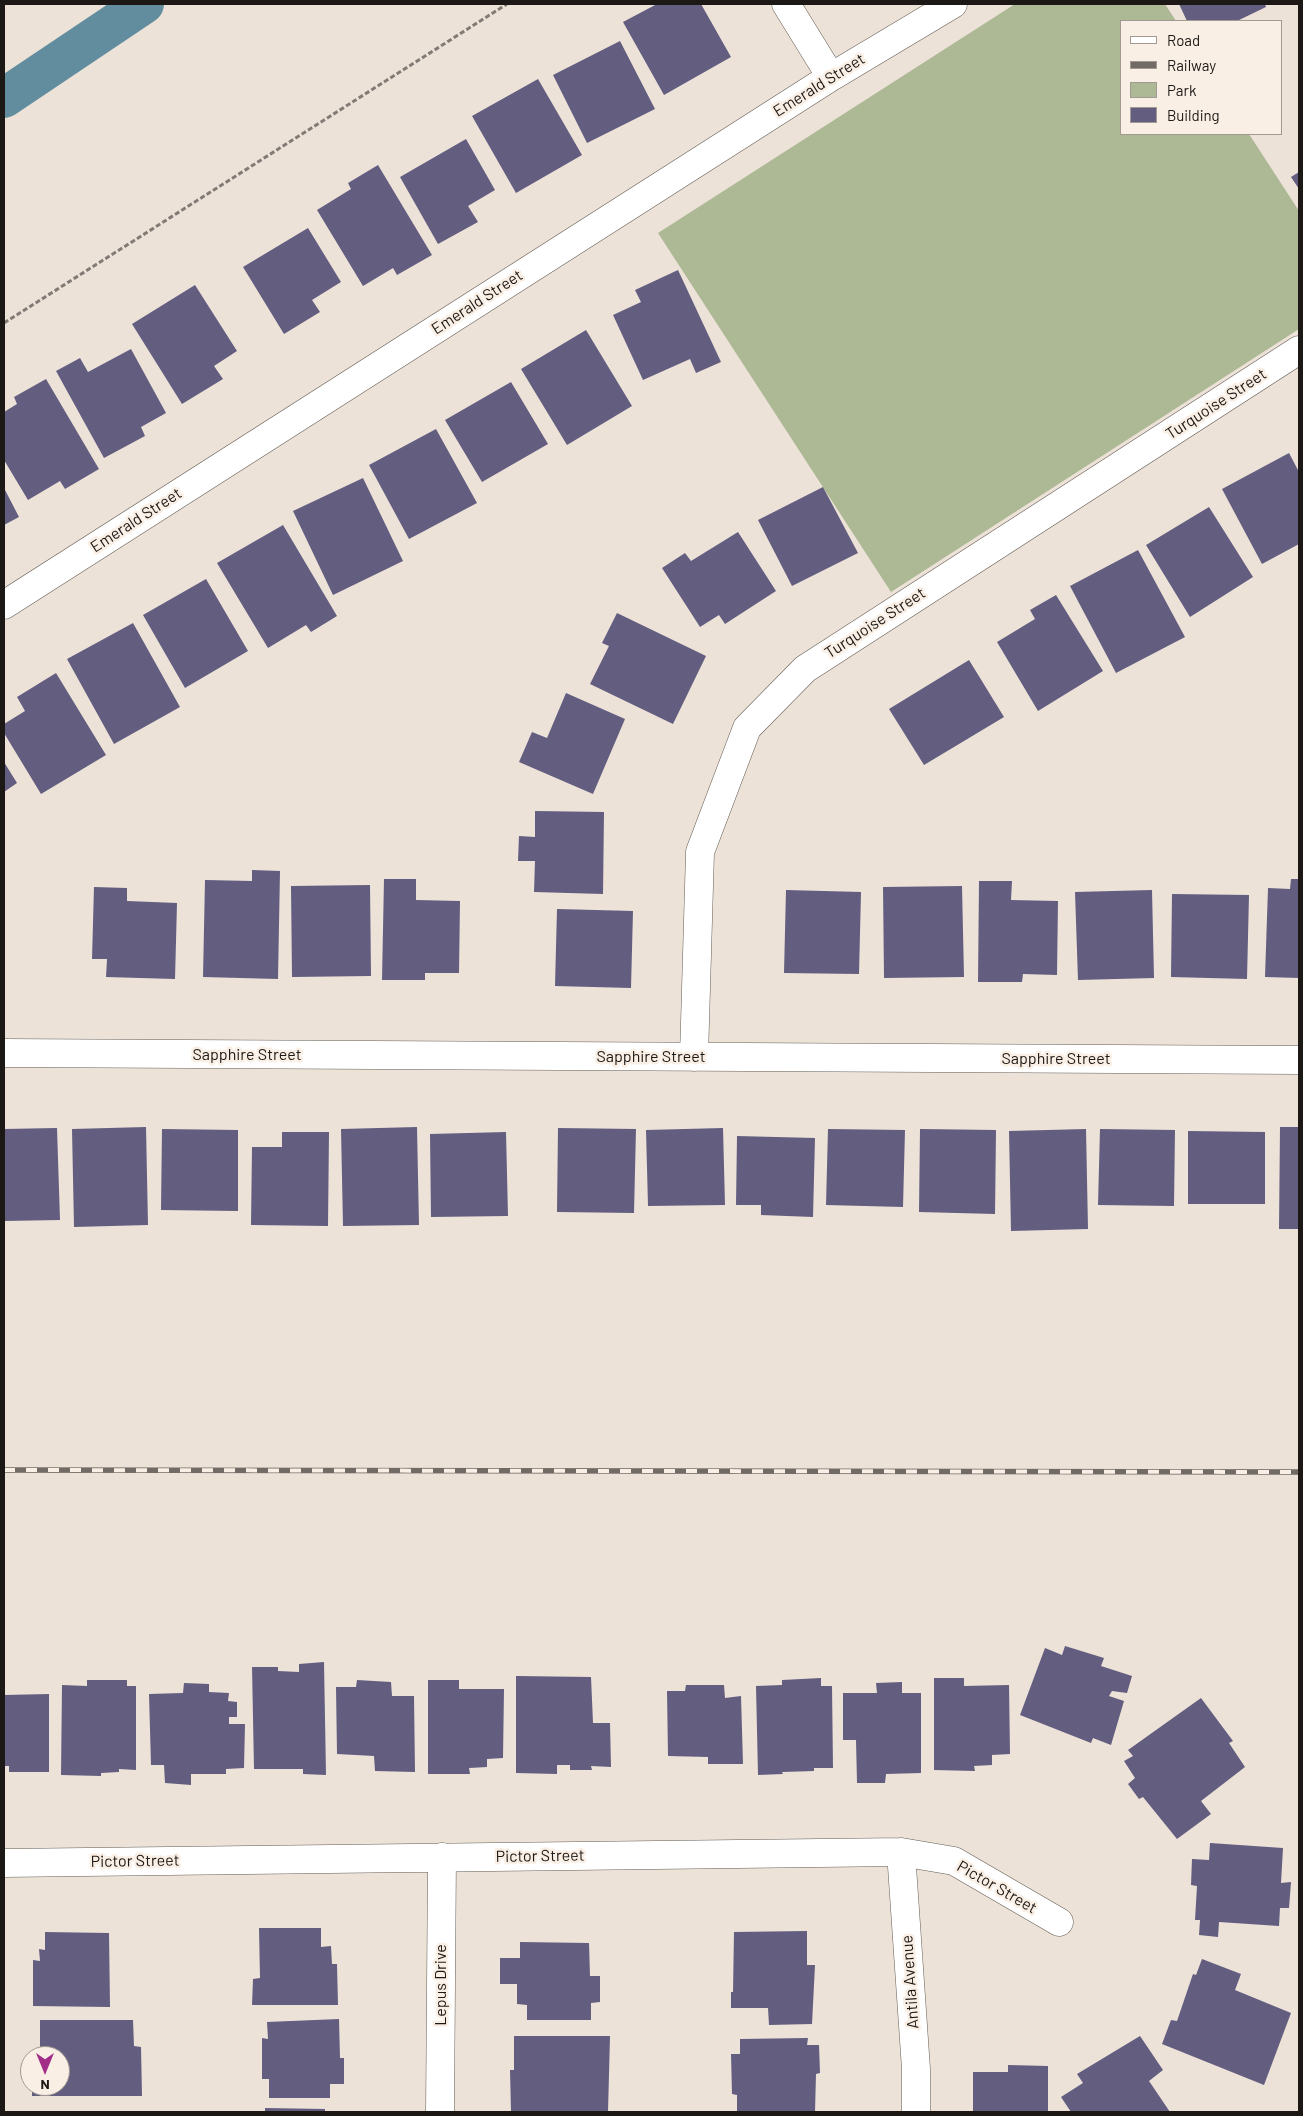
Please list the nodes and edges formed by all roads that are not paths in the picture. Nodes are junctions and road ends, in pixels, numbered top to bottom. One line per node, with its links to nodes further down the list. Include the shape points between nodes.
1 (786, 4): 3 (street)
2 (953, 4): 3 (street, Emerald Street)
3 (831, 76): 5 (street, Emerald Street)
4 (1299, 350): 7 (street, Turquoise Street, via 804,669 747,728 700,852)
5 (4, 605)
6 (4, 1053): 7 (street, Sapphire Street)
7 (694, 1057): 8 (street, Sapphire Street)
8 (1299, 1060)
9 (900, 1852): 10 (street, Pictor Street); 12 (street, Pictor Street, via 954,1861); 14 (street, Antila Avenue, via 916,2069)
10 (442, 1857): 11 (street, Pictor Street); 13 (street, Lepus Drive)
11 (4, 1863)
12 (1058, 1922)
13 (440, 2112)
14 (916, 2112)

